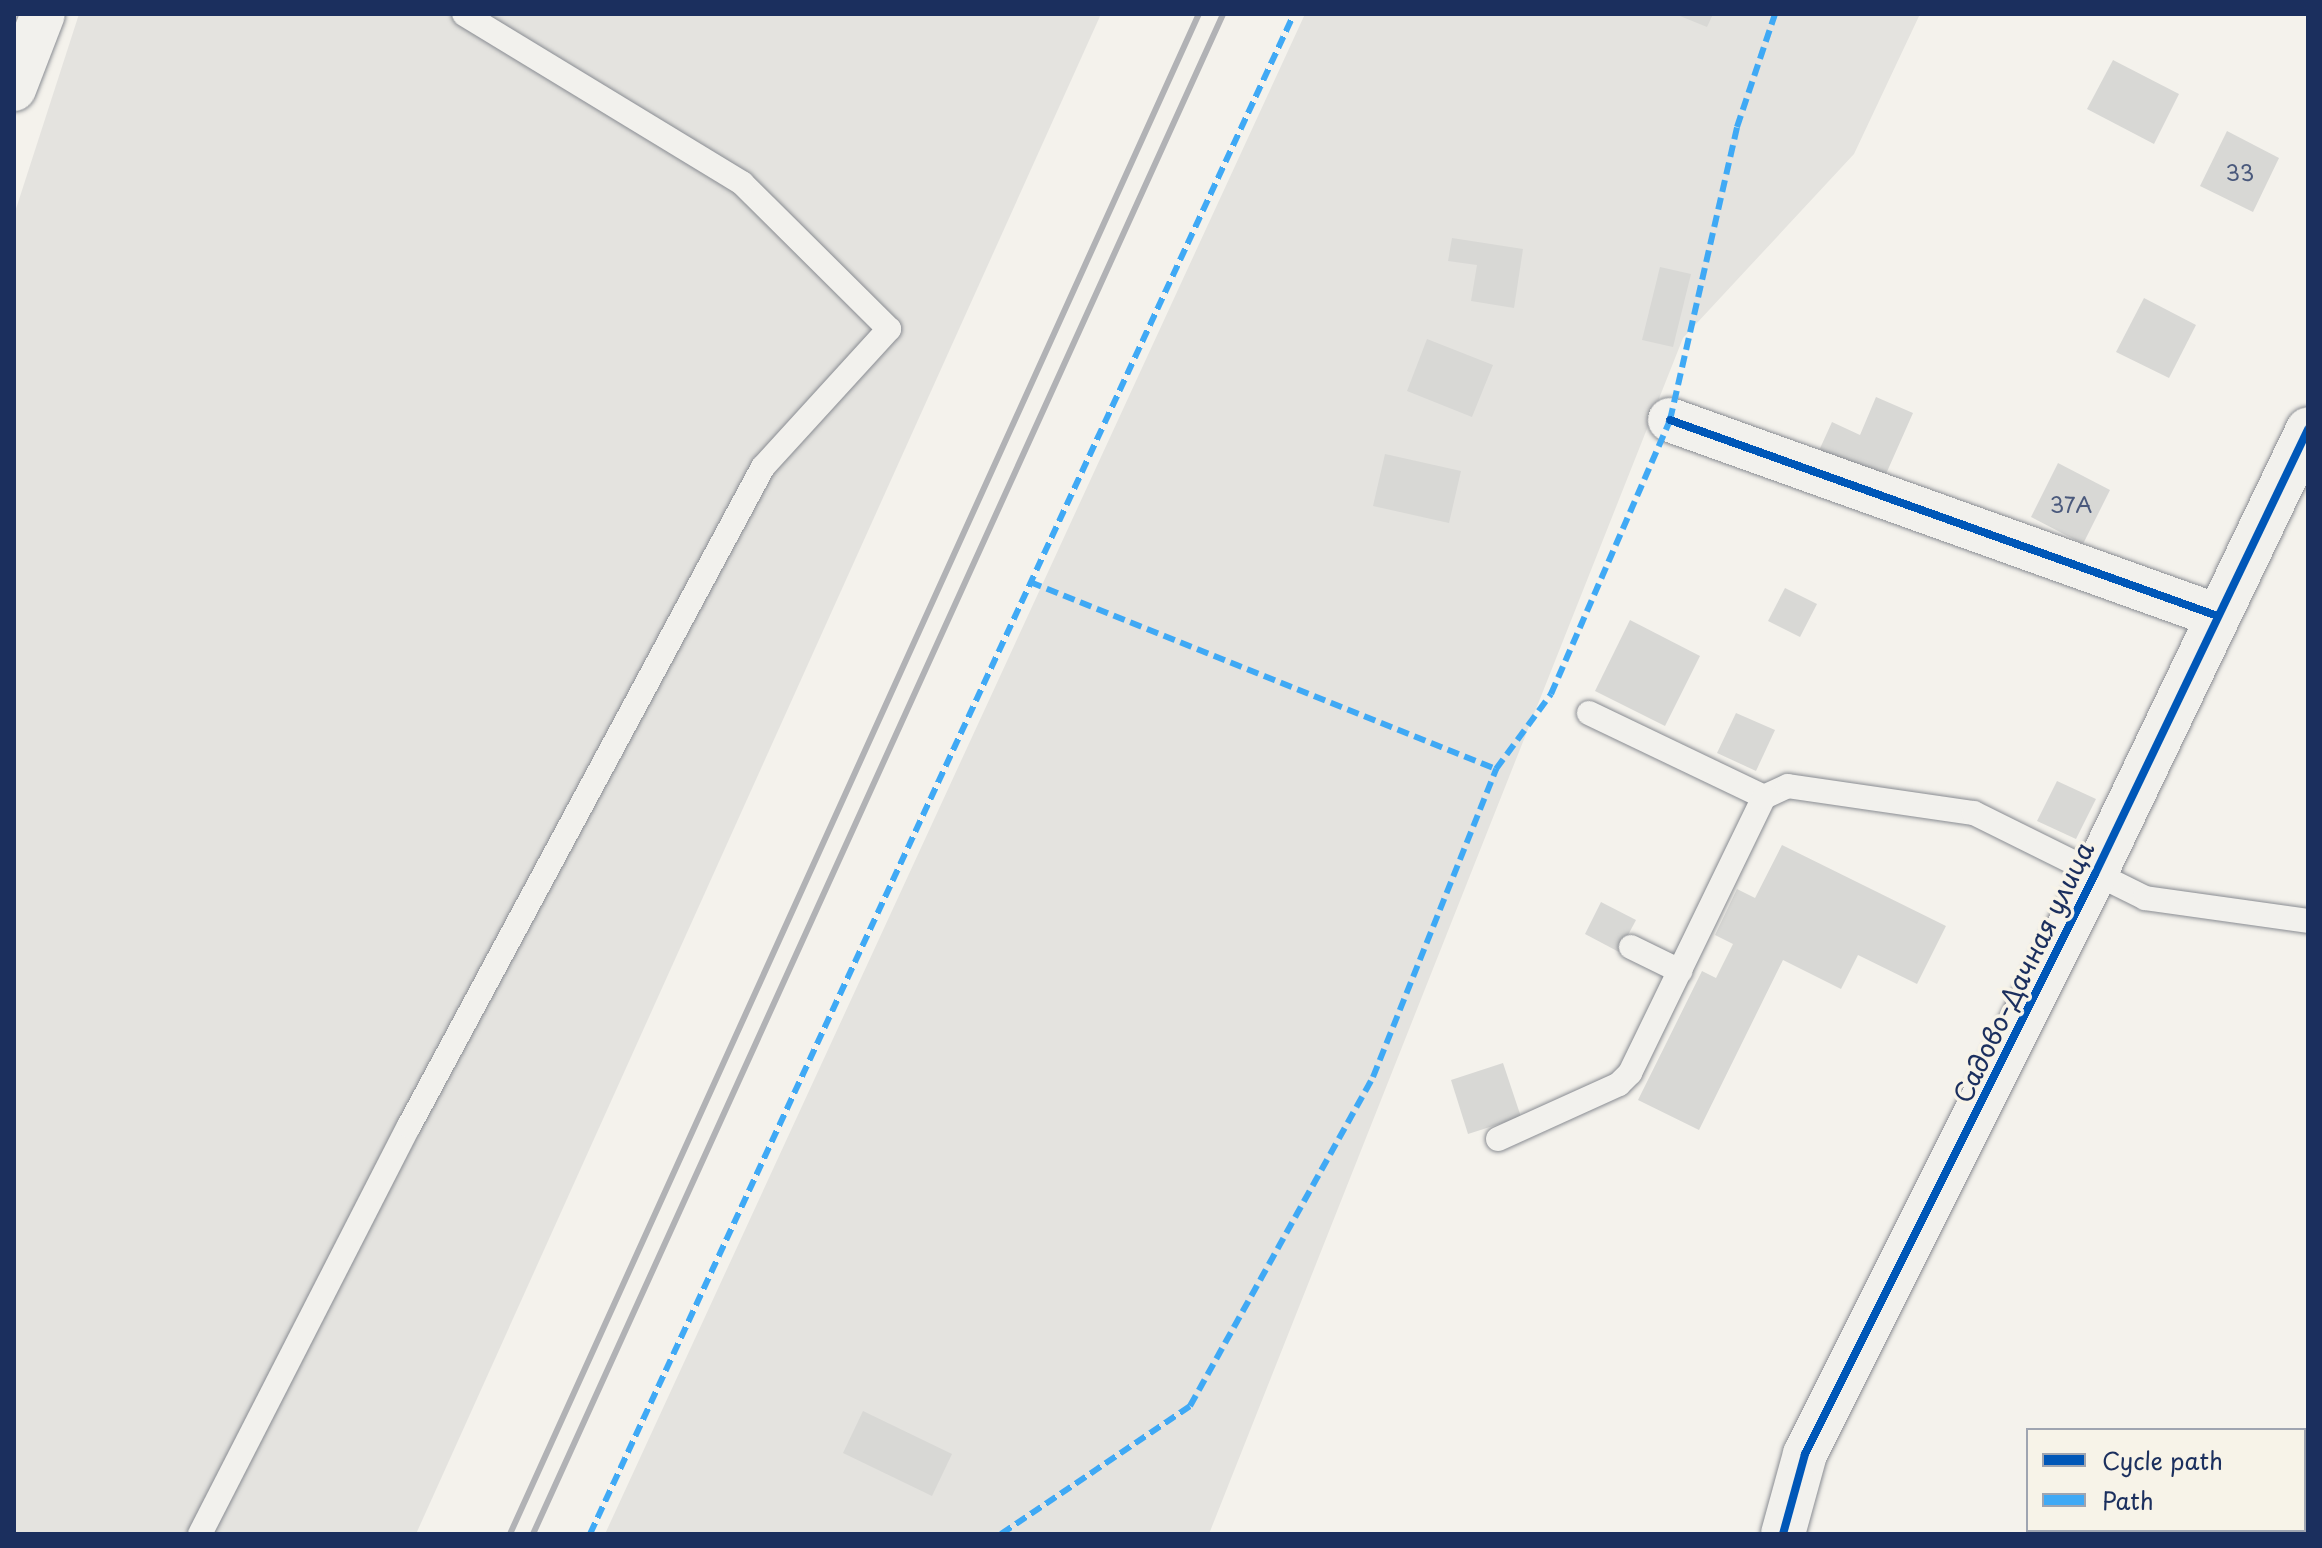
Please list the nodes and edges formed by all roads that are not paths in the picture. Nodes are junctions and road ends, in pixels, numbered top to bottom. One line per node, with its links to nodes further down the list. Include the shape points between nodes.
1 (43, 14): 3 (street)
2 (464, 14): 14 (lane, via 742,183 889,329 763,467 409,1126)
3 (14, 89)
4 (1670, 420): 6 (street)
5 (2308, 429): 6 (street, Садово-Дачная улица)
6 (2215, 615): 9 (street, Садово-Дачная улица)
7 (1589, 713): 8 (lane)
8 (1764, 797): 9 (lane, via 1788,786 1974,813); 12 (lane)
9 (2095, 874): 10 (lane, via 2145,898); 15 (street, Садово-Дачная улица, via 1805,1454)
10 (2308, 921)
11 (1631, 947): 12 (lane)
12 (1680, 971): 13 (lane, via 1619,1084)
13 (1498, 1139)
14 (200, 1534)
15 (1783, 1534)

